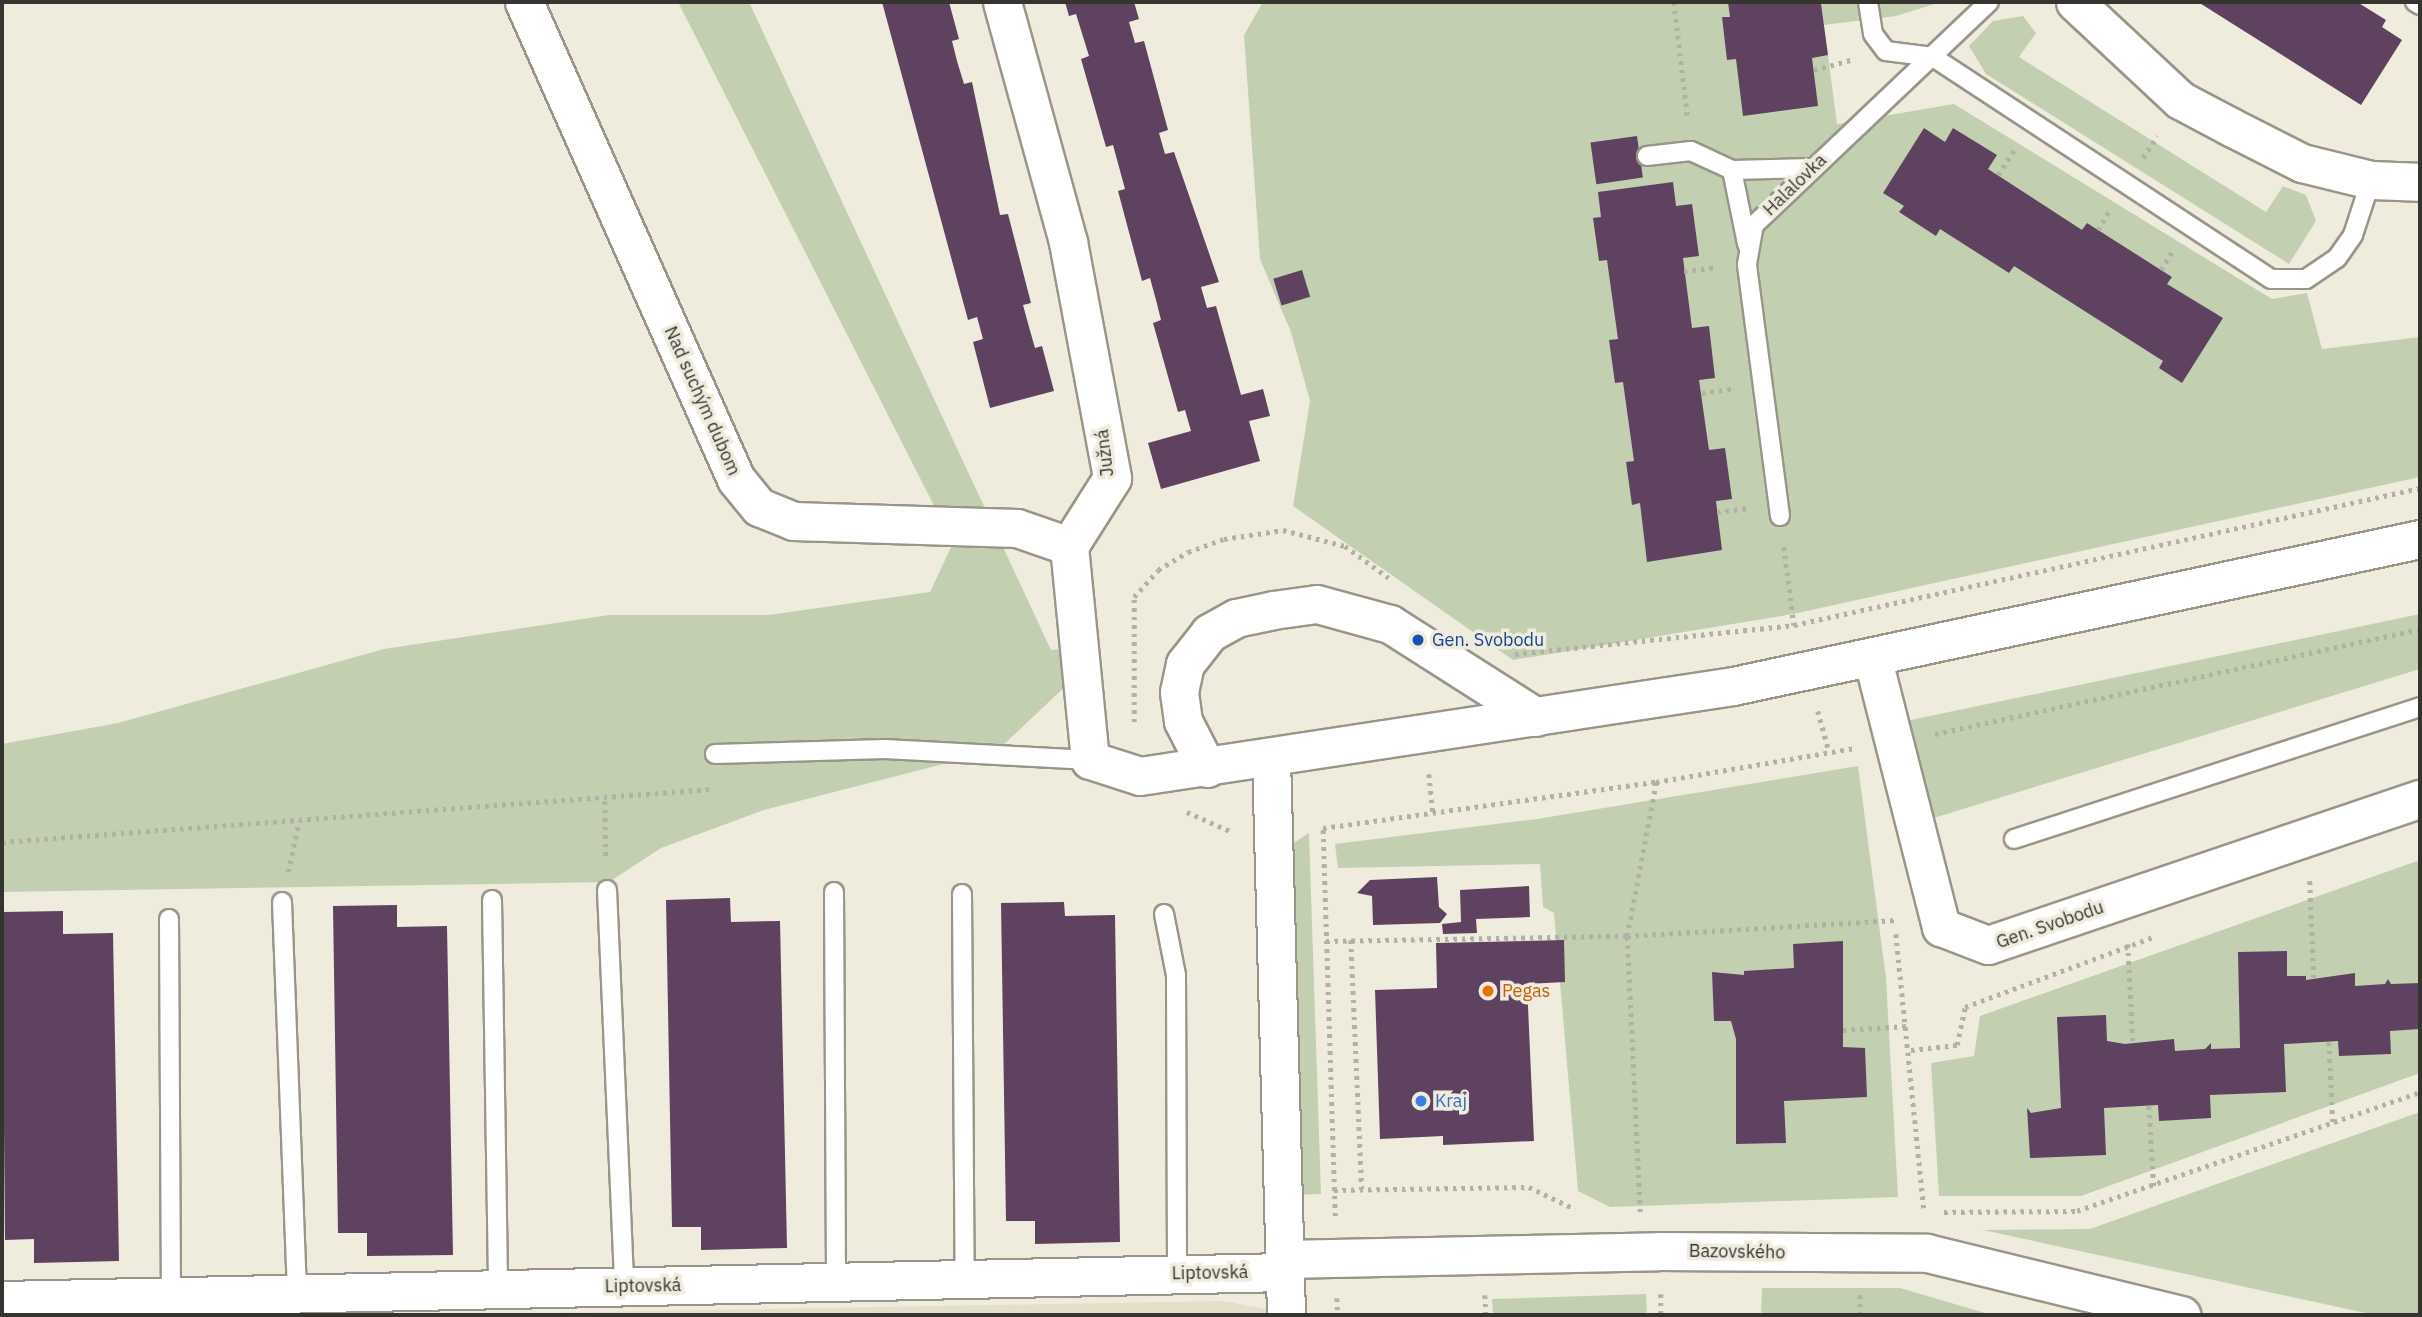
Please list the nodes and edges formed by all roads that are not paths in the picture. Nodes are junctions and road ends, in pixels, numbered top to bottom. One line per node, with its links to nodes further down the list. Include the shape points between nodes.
1 (524, 2): 17 (street, Nad suchým dubom, via 736,479 759,507 793,520 1017,528)
2 (1003, 2): 17 (street, Južná, via 1068,242 1112,478)
3 (1868, 2): 8 (lane, via 1873,34 1886,51)
4 (1989, 2): 8 (lane, Halalovka)
5 (2075, 2): 12 (street, via 2180,100 2302,163)
6 (2415, 2): 7 (lane)
7 (2420, 5)
8 (1933, 57): 10 (lane, Halalovka); 12 (lane, via 2249,269 2288,281 2326,277 2353,235)
9 (1647, 156): 11 (lane, via 1691,151)
10 (1812, 168): 11 (lane); 14 (lane, Halalovka, via 1754,225)
11 (1732, 170): 14 (lane)
12 (2371, 180): 13 (street)
13 (2420, 182)
14 (1748, 244): 15 (lane)
15 (1780, 516)
16 (2420, 539): 18 (street)
17 (1069, 546): 23 (street)
18 (1873, 660): 20 (street); 25 (street, Gen. Svobodu, via 1941,927 1988,945)
19 (2420, 707): 26 (lane)
20 (1536, 717): 22 (street); 24 (street, via 1390,624 1317,604 1273,610 1236,618 1209,634 1185,664 1179,692 1184,721)
21 (715, 754): 23 (lane, via 886,749)
22 (1271, 757): 24 (street); 34 (street)
23 (1090, 760): 24 (street, via 1140,776)
24 (1207, 768)
25 (2420, 799)
26 (2014, 839)
27 (607, 890): 38 (lane)
28 (834, 892): 37 (lane)
29 (962, 894): 36 (lane)
30 (492, 900): 39 (lane)
31 (282, 902): 40 (lane)
32 (1164, 914): 35 (lane, via 1176,975)
33 (169, 919): 41 (lane)
34 (1284, 1265): 35 (street, Liptovská); 43 (street); 44 (street, Bazovského, via 1336,1258 1641,1251 1927,1253)
35 (1177, 1274): 36 (street, Liptovská)
36 (965, 1278): 37 (street, Liptovská)
37 (835, 1282): 38 (street, Liptovská)
38 (624, 1286): 39 (street, Liptovská)
39 (499, 1289): 40 (street, Liptovská)
40 (297, 1293): 41 (street, Liptovská)
41 (171, 1296): 42 (street, Liptovská)
42 (2, 1300)
43 (1286, 1315)
44 (2182, 1315)

